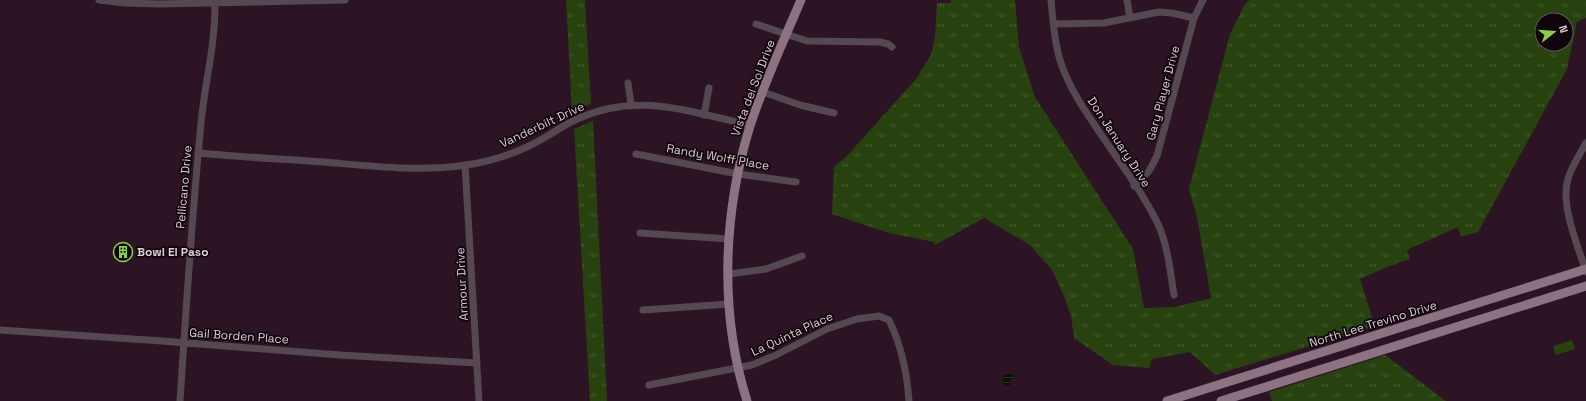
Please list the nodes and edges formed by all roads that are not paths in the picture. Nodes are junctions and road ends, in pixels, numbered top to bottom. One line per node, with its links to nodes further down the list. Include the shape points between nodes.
1 (99, 0): 7 (street, via 129,3)
2 (345, 0): 7 (street)
3 (801, 0): 12 (main road, Vista del Sol Drive)
4 (1052, 0): 11 (street, Don January Drive)
5 (1127, 0): 8 (street)
6 (1203, 0): 9 (street, Gary Player Drive)
7 (215, 1): 22 (street, Pellicano Drive, via 213,48 205,84)
8 (1130, 18): 9 (street, via 1159,12); 11 (street, via 1104,23)
9 (1194, 18): 27 (street, Gary Player Drive, via 1157,156)
10 (756, 24): 12 (street)
11 (1054, 24): 27 (street, Don January Drive, via 1060,60 1068,81)
12 (787, 33): 13 (street, via 807,41 880,42); 16 (main road, Vista del Sol Drive)
13 (892, 47)
14 (628, 83): 17 (street)
15 (709, 88): 19 (street)
16 (763, 92): 18 (street); 20 (main road, Vista del Sol Drive)
17 (632, 104): 19 (street, Vanderbilt Drive, via 666,106); 24 (street, Vanderbilt Drive, via 585,116 515,152)
18 (834, 113)
19 (704, 115): 20 (street, Vanderbilt Drive)
20 (750, 125): 25 (main road, Vista del Sol Drive)
21 (1586, 143): 31 (street, via 1568,178 1565,200)
22 (198, 153): 24 (street, Vanderbilt Drive, via 410,168); 38 (street, Pellicano Drive)
23 (636, 154): 25 (street, Randy Wolff Place)
24 (465, 165): 39 (street, Armour Drive)
25 (738, 174): 26 (street, Randy Wolff Place); 29 (main road, Vista del Sol Drive)
26 (796, 182)
27 (1134, 186): 34 (street, Don January Drive, via 1163,236)
28 (640, 233): 29 (street)
29 (729, 238): 32 (main road, Vista del Sol Drive)
30 (802, 256): 32 (street, via 766,269)
31 (1586, 270): 46 (main road, North Lee Trevino Drive)
32 (729, 274): 35 (main road, Vista del Sol Drive)
33 (1586, 286): 47 (main road)
34 (1174, 295)
35 (729, 304): 36 (street); 40 (main road, Vista del Sol Drive)
36 (643, 310)
37 (0, 330): 38 (street, Gail Borden Place)
38 (183, 342): 39 (street, Gail Borden Place); 42 (street, Pellicano Drive)
39 (477, 363): 43 (street, Armour Drive)
40 (739, 367): 41 (street, La Quinta Place); 44 (main road, Vista del Sol Drive); 45 (street, La Quinta Place, via 764,361 835,326 856,319 882,317 889,320 902,352)
41 (649, 385)
42 (180, 401)
43 (479, 401)
44 (747, 401)
45 (909, 401)
46 (1167, 401)
47 (1221, 401)

